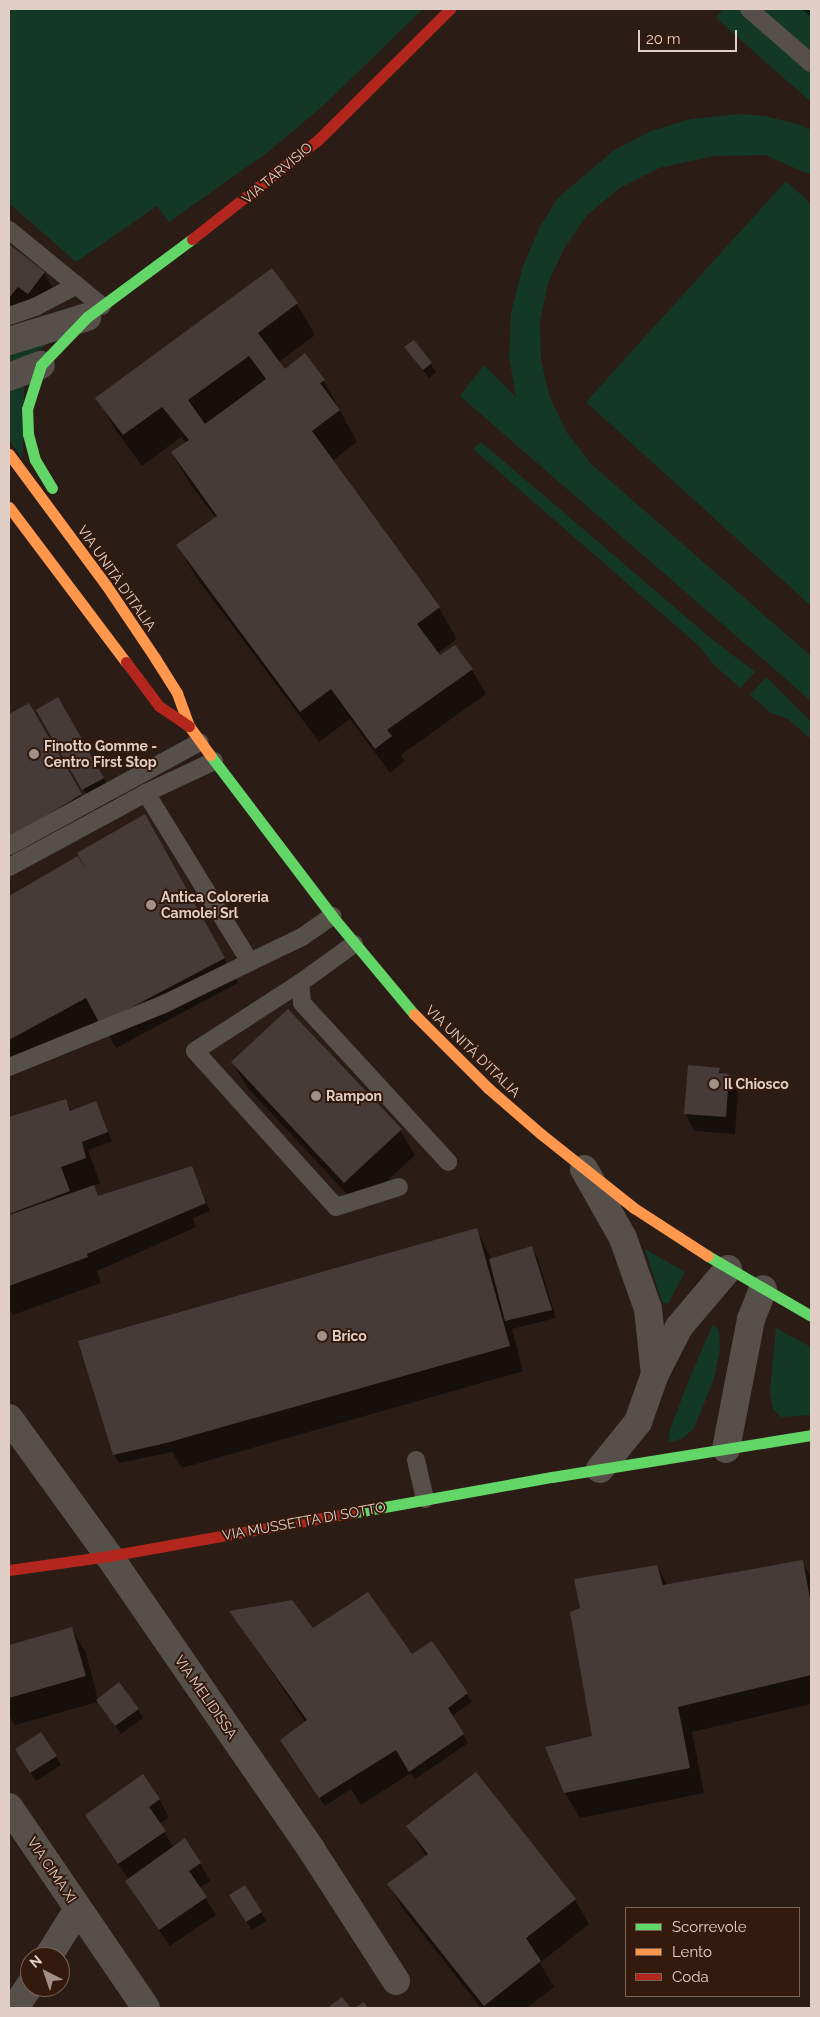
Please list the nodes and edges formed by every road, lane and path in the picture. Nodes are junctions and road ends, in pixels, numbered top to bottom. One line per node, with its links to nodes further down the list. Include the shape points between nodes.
1 (450, 9): 6 (street, VIA TARVISIO, via 318,140 242,202)
2 (749, 9): 3 (lane)
3 (811, 63)
4 (9, 230): 5 (lane)
5 (77, 285): 6 (lane); 7 (lane, via 35,307)
6 (95, 311): 8 (street, VIA TARVISIO); 9 (street, VIA TARVISIO)
7 (9, 316)
8 (9, 341)
9 (41, 365): 10 (street, VIA TARVISIO); 12 (street, VIA TARVISIO, via 27,409 28,434 35,460)
10 (9, 377)
11 (9, 454): 15 (street, VIA UNITÀ D'ITALIA)
12 (59, 499)
13 (9, 507): 16 (street, VIA UNITÀ D'ITALIA, via 159,706)
14 (74, 522): 15 (street, via 96,553)
15 (106, 585): 16 (street, VIA UNITÀ D'ITALIA, via 177,693)
16 (189, 726): 17 (street, VIA UNITÀ D'ITALIA)
17 (200, 742): 18 (street, VIA UNITÀ D'ITALIA); 20 (lane)
18 (214, 761): 19 (lane); 22 (street, VIA UNITÀ D'ITALIA)
19 (146, 793): 21 (lane); 24 (lane)
20 (9, 846)
21 (9, 867)
22 (332, 916): 23 (street, VIA UNITÀ D'ITALIA); 24 (lane, via 302,937)
23 (354, 944): 25 (lane); 28 (street, VIA UNITÀ D'ITALIA, via 448,1050)
24 (250, 962): 26 (lane, via 164,1004)
25 (300, 983): 27 (lane, via 302,1004); 29 (lane, via 195,1051 336,1207)
26 (9, 1067)
27 (448, 1162)
28 (584, 1168): 30 (street, VIA UNITÀ D'ITALIA, via 634,1208); 33 (street, via 624,1238 648,1309)
29 (399, 1187)
30 (728, 1269): 31 (street, VIA UNITÀ D'ITALIA); 33 (street, via 679,1327)
31 (763, 1289): 32 (street, VIA UNITÀ D'ITALIA); 36 (street, via 751,1319)
32 (811, 1316)
33 (655, 1374): 38 (street, via 638,1422)
34 (9, 1418): 40 (street, VIA MELIDISSA)
35 (811, 1435): 36 (street, VIA MUSSETTA DI SOTTO)
36 (726, 1449): 38 (street, VIA MUSSETTA DI SOTTO)
37 (416, 1460): 39 (lane)
38 (600, 1470): 39 (street, VIA MUSSETTA DI SOTTO)
39 (425, 1499): 40 (street, VIA MUSSETTA DI SOTTO)
40 (109, 1556): 41 (street, VIA MUSSETTA DI SOTTO); 45 (street, VIA MELIDISSA, via 311,1849)
41 (9, 1570)
42 (9, 1807): 43 (street, VIA CIMA XI)
43 (78, 1909): 44 (street, VIA CIMA XI); 48 (street, VIA CIMA XI)
44 (54, 1947)
45 (396, 1981)
46 (23, 1997): 47 (street)
47 (16, 2008)
48 (146, 2008)

